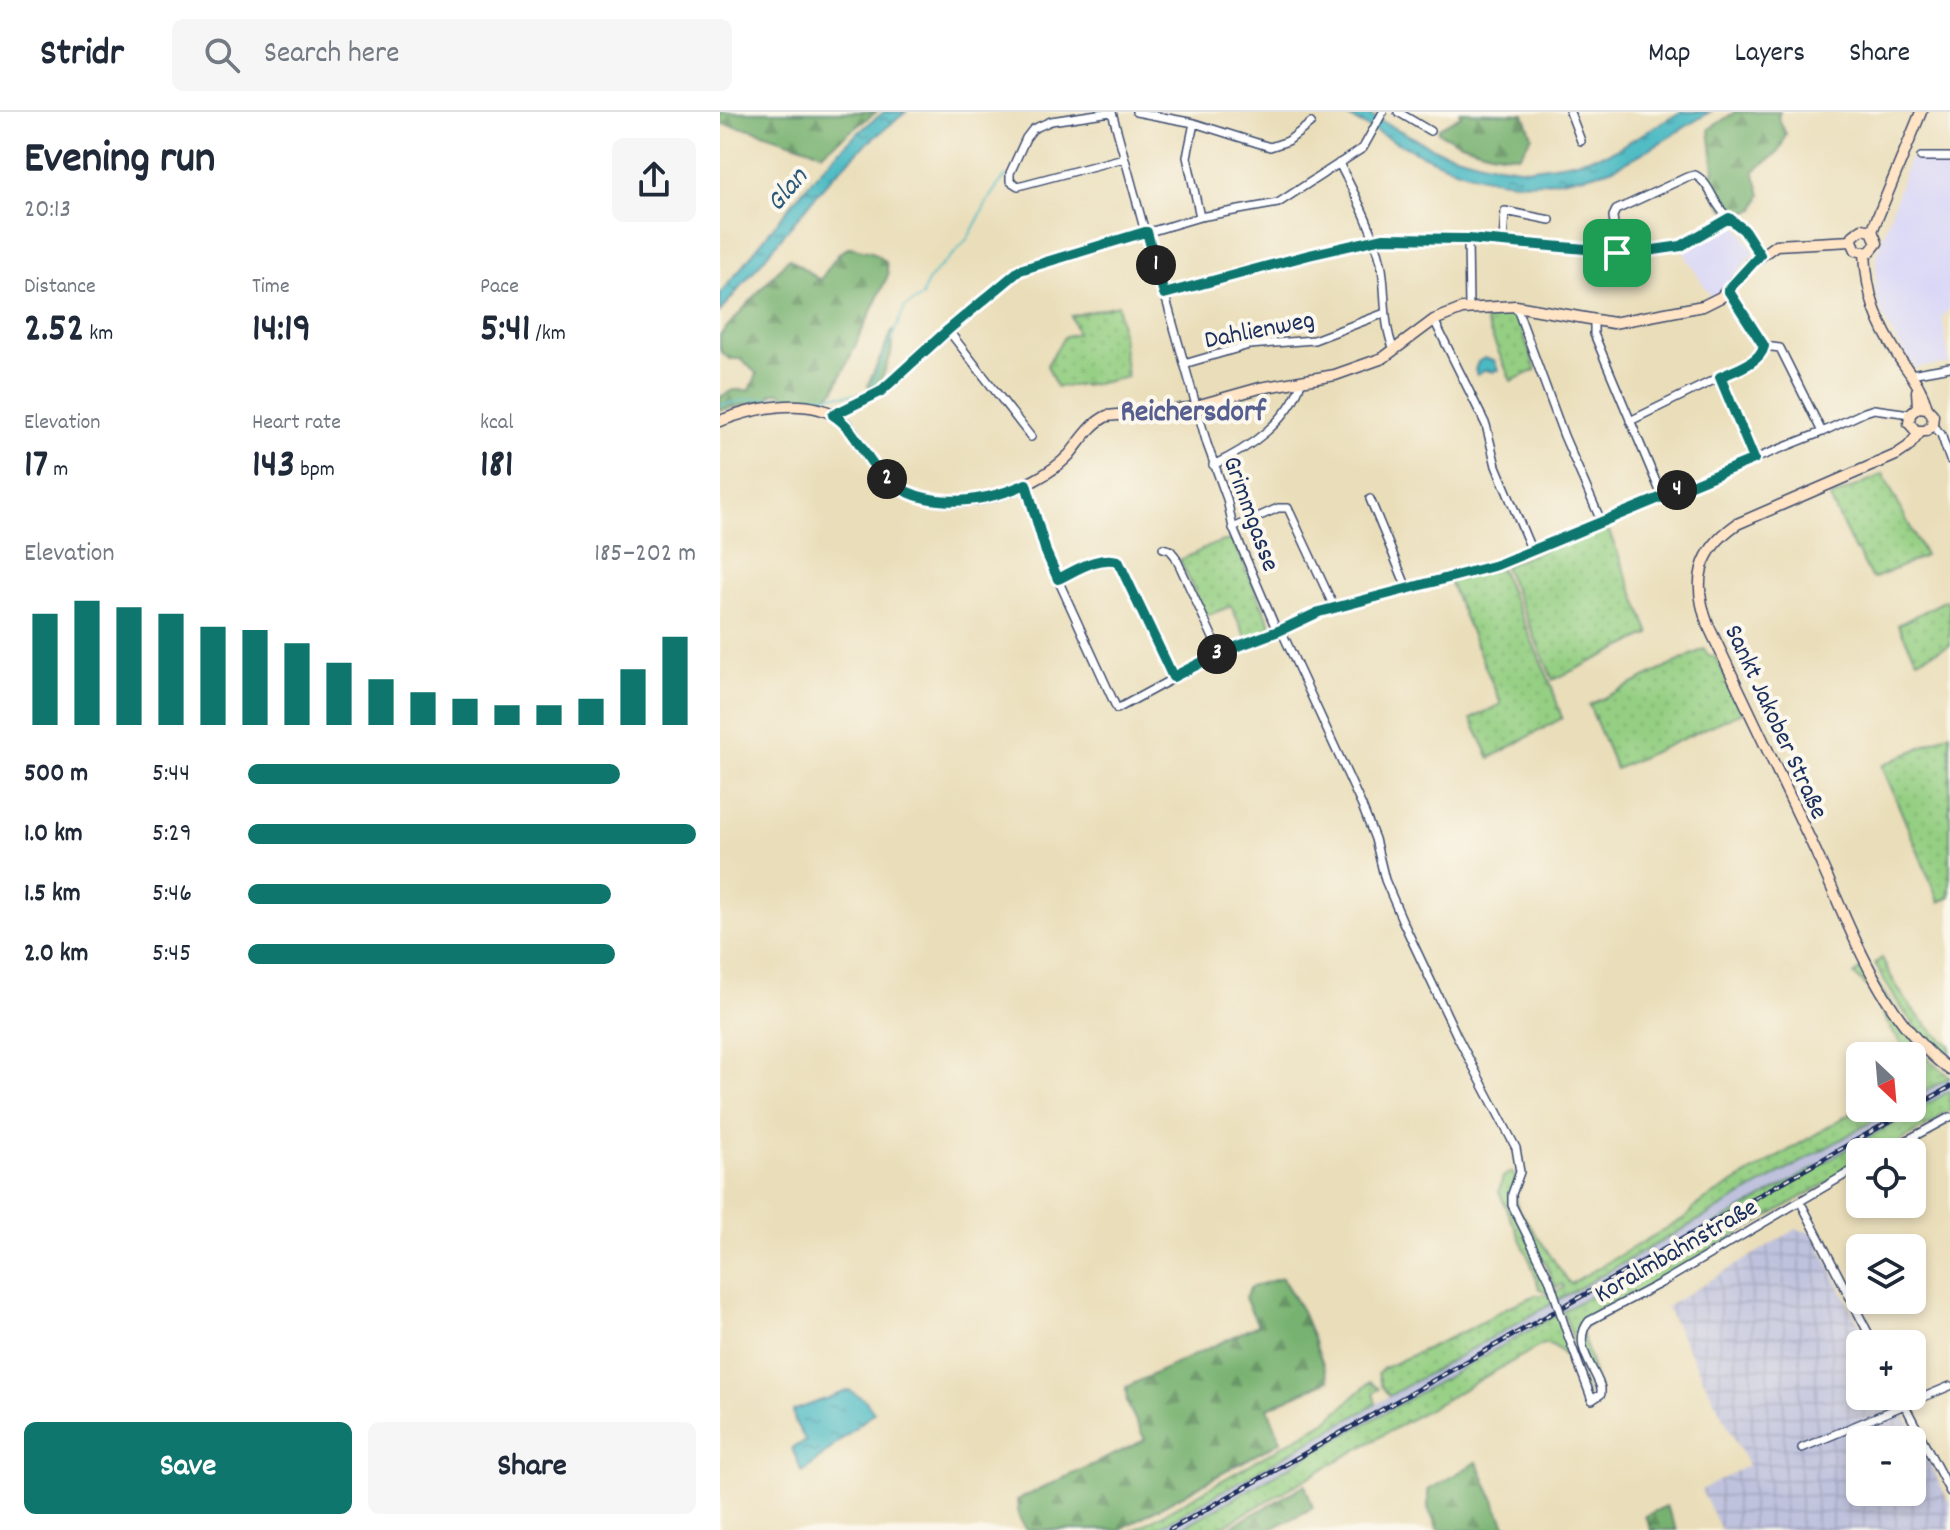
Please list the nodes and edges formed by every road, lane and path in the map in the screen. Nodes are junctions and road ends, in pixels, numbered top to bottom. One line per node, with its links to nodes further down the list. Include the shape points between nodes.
1 (1112, 112): 13 (street, Grimmgasse); 13 (street, via 1051,121 1033,129 1009,177 1018,186)
2 (1136, 112): 7 (street)
3 (1383, 112): 14 (street, via 1367,141)
4 (1398, 112): 9 (street)
5 (1570, 112): 10 (street)
6 (1921, 112): 18 (main road)
7 (1194, 123): 8 (street, via 1270,147); 15 (street, via 1187,157)
8 (1311, 123)
9 (1430, 131)
10 (1581, 141)
11 (1921, 157): 12 (street)
12 (1950, 157)
13 (1124, 158): 19 (street, Grimmgasse)
14 (1339, 163): 15 (street, via 1278,203); 21 (street)
15 (1200, 217): 19 (street)
16 (1729, 218): 24 (street, via 1681,246); 24 (street, via 1701,178 1687,177 1616,210); 26 (street)
17 (1550, 220): 22 (street, via 1505,211)
18 (1872, 231): 23 (main road, via 1862,229); 25 (main road, via 1877,245)
19 (1146, 232): 28 (street, Grimmgasse); 34 (street, via 1020,270)
20 (1468, 239): 21 (street); 22 (street); 30 (street)
21 (1374, 240): 28 (street); 31 (street)
22 (1503, 241): 24 (street)
23 (1852, 241): 25 (main road); 26 (main road, via 1783,243)
24 (1617, 253)
25 (1865, 253): 39 (main road, via 1876,317)
26 (1760, 255): 27 (main road)
27 (1728, 290): 33 (main road, via 1703,306 1626,322); 35 (street)
28 (1164, 294): 37 (street, Grimmgasse)
29 (1516, 306): 30 (main road); 33 (main road); 57 (street)
30 (1469, 308): 32 (main road)
31 (1385, 313): 36 (street); 37 (street, Dahlienweg, via 1314,340 1255,344)
32 (1434, 320): 36 (main road); 60 (street, via 1486,425 1496,466)
33 (1594, 322): 46 (street, via 1594,334)
34 (948, 330): 44 (street, via 880,392); 50 (street)
35 (1764, 346): 40 (street, via 1756,359); 49 (street, via 1780,348)
36 (1394, 350): 41 (main road, via 1356,368)
37 (1184, 364): 42 (street, Grimmgasse)
38 (1950, 367): 39 (street)
39 (1911, 374): 43 (main road, via 1923,391)
40 (1720, 377): 46 (street); 51 (street)
41 (1301, 383): 42 (main road, via 1246,391); 53 (street, via 1276,421)
42 (1197, 406): 53 (street, Grimmgasse); 54 (main road, via 1107,416 1061,463)
43 (1918, 409): 47 (main road, via 1933,415); 48 (main road); 49 (street, via 1874,409)
44 (833, 415): 45 (main road, via 808,407 772,408); 54 (main road, via 852,431 882,475 923,498 982,499)
45 (720, 421)
46 (1630, 421): 55 (street)
47 (1932, 425): 48 (main road, Sankt Jakober Straße); 52 (street)
48 (1917, 429): 67 (main road, Sankt Jakober Straße, via 1883,460 1724,533 1704,561 1699,582 1708,625 1868,963 1899,1016)
49 (1822, 432): 51 (street)
50 (1031, 437)
51 (1754, 459): 55 (street)
52 (1950, 459)
53 (1213, 465): 58 (street, Grimmgasse)
54 (1026, 484): 61 (street)
55 (1662, 496): 57 (street)
56 (1370, 499): 62 (street)
57 (1601, 521): 60 (street)
58 (1233, 528): 63 (street, via 1288,508); 64 (street, Grimmgasse)
59 (1163, 548): 65 (street, via 1175,556)
60 (1531, 549): 62 (street, via 1497,565)
61 (1058, 579): 66 (street, via 1094,562 1118,561); 66 (street, via 1117,709)
62 (1407, 588): 63 (street)
63 (1334, 607): 64 (street)
64 (1279, 630): 65 (street); 75 (street, Grimmgasse, bridge, via 1362,806 1403,922 1516,1148 1520,1172 1512,1205 1550,1281)
65 (1220, 653): 66 (street)
66 (1173, 677)
67 (1950, 1070)
68 (1950, 1117): 69 (street)
69 (1911, 1138)
70 (1846, 1174): 75 (street, Koralmbahnstraße, via 1589,1321 1583,1345 1601,1391)
71 (1803, 1207): 72 (street)
72 (1867, 1330)
73 (1950, 1386): 74 (street)
74 (1926, 1396)
75 (1592, 1400)
76 (1893, 1410): 78 (street)
77 (1908, 1410): 79 (street)
78 (1802, 1448)
79 (1950, 1492)

